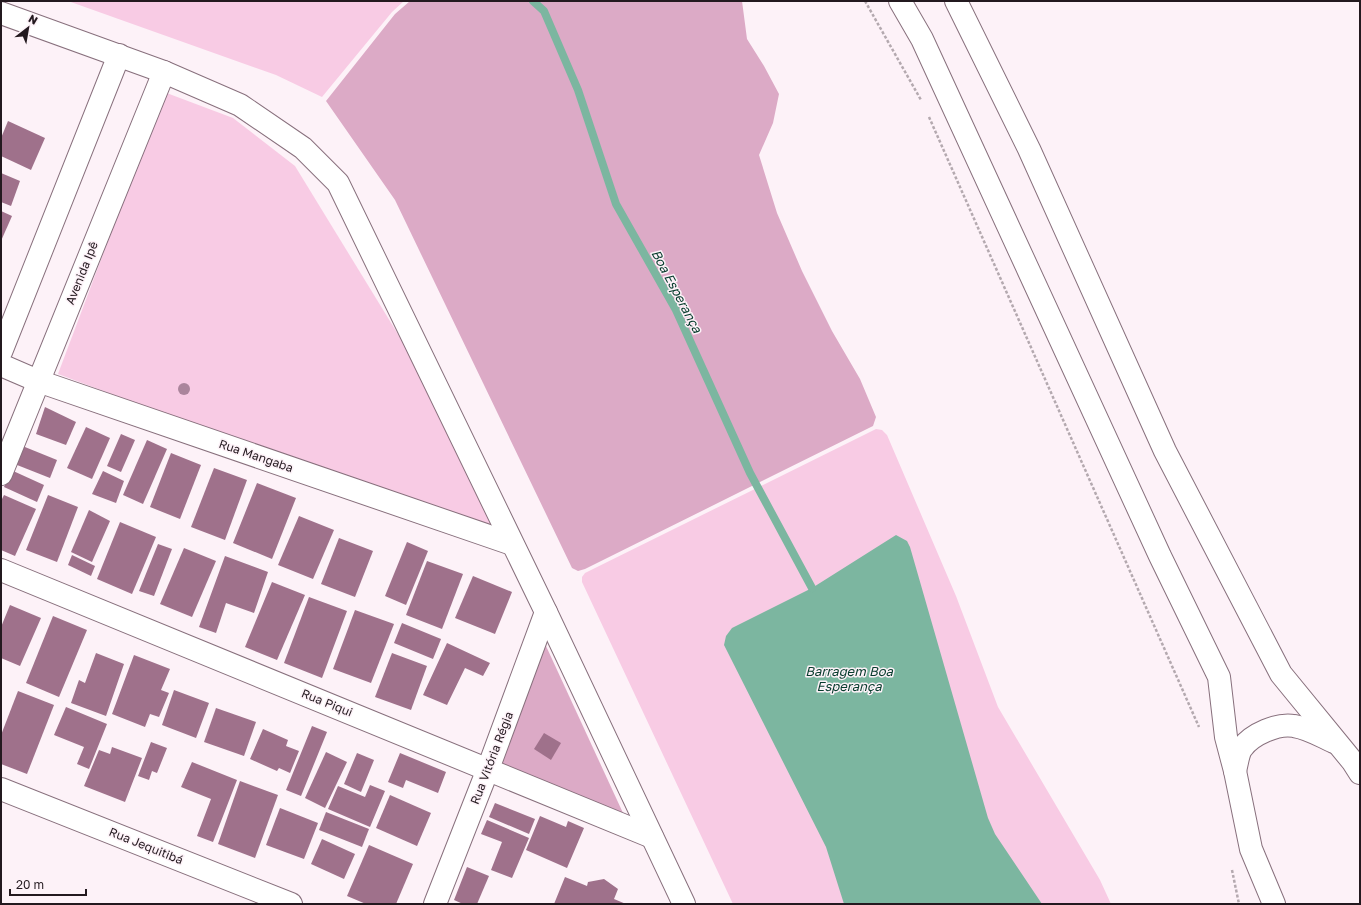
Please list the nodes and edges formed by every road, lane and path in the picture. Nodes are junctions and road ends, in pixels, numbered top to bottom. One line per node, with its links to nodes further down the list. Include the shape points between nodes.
1 (866, 1): 7 (path)
2 (900, 1): 19 (street, via 922,39 1160,556 1219,677 1226,737)
3 (956, 1): 17 (street, via 1029,149 1165,451 1281,674)
4 (1, 13): 5 (street)
5 (119, 55): 6 (street); 9 (street)
6 (164, 72): 11 (street, Avenida Ipê); 13 (street, via 240,105 304,148 338,183)
7 (922, 100)
8 (928, 115): 16 (path)
9 (1, 352)
10 (1, 365): 11 (street, Rua Mangaba)
11 (38, 381): 12 (street, Avenida Ipê); 13 (street, Rua Mangaba)
12 (1, 474)
13 (512, 544): 15 (street)
14 (1, 570): 18 (street, Rua Piqui)
15 (546, 612): 18 (street, Rua Vitória Régia); 22 (street)
16 (1200, 730)
17 (1340, 746): 19 (street, via 1318,734 1293,726 1274,728 1257,734 1242,748); 20 (street)
18 (488, 769): 22 (street, Rua Piqui); 25 (street, Rua Vitória Régia)
19 (1235, 771): 28 (street, via 1251,849)
20 (1360, 773)
21 (1, 788): 24 (street, Rua Jequitibá)
22 (652, 838): 26 (street)
23 (1231, 866): 27 (path)
24 (291, 904)
25 (435, 904)
26 (684, 904)
27 (1239, 904)
28 (1274, 904)

